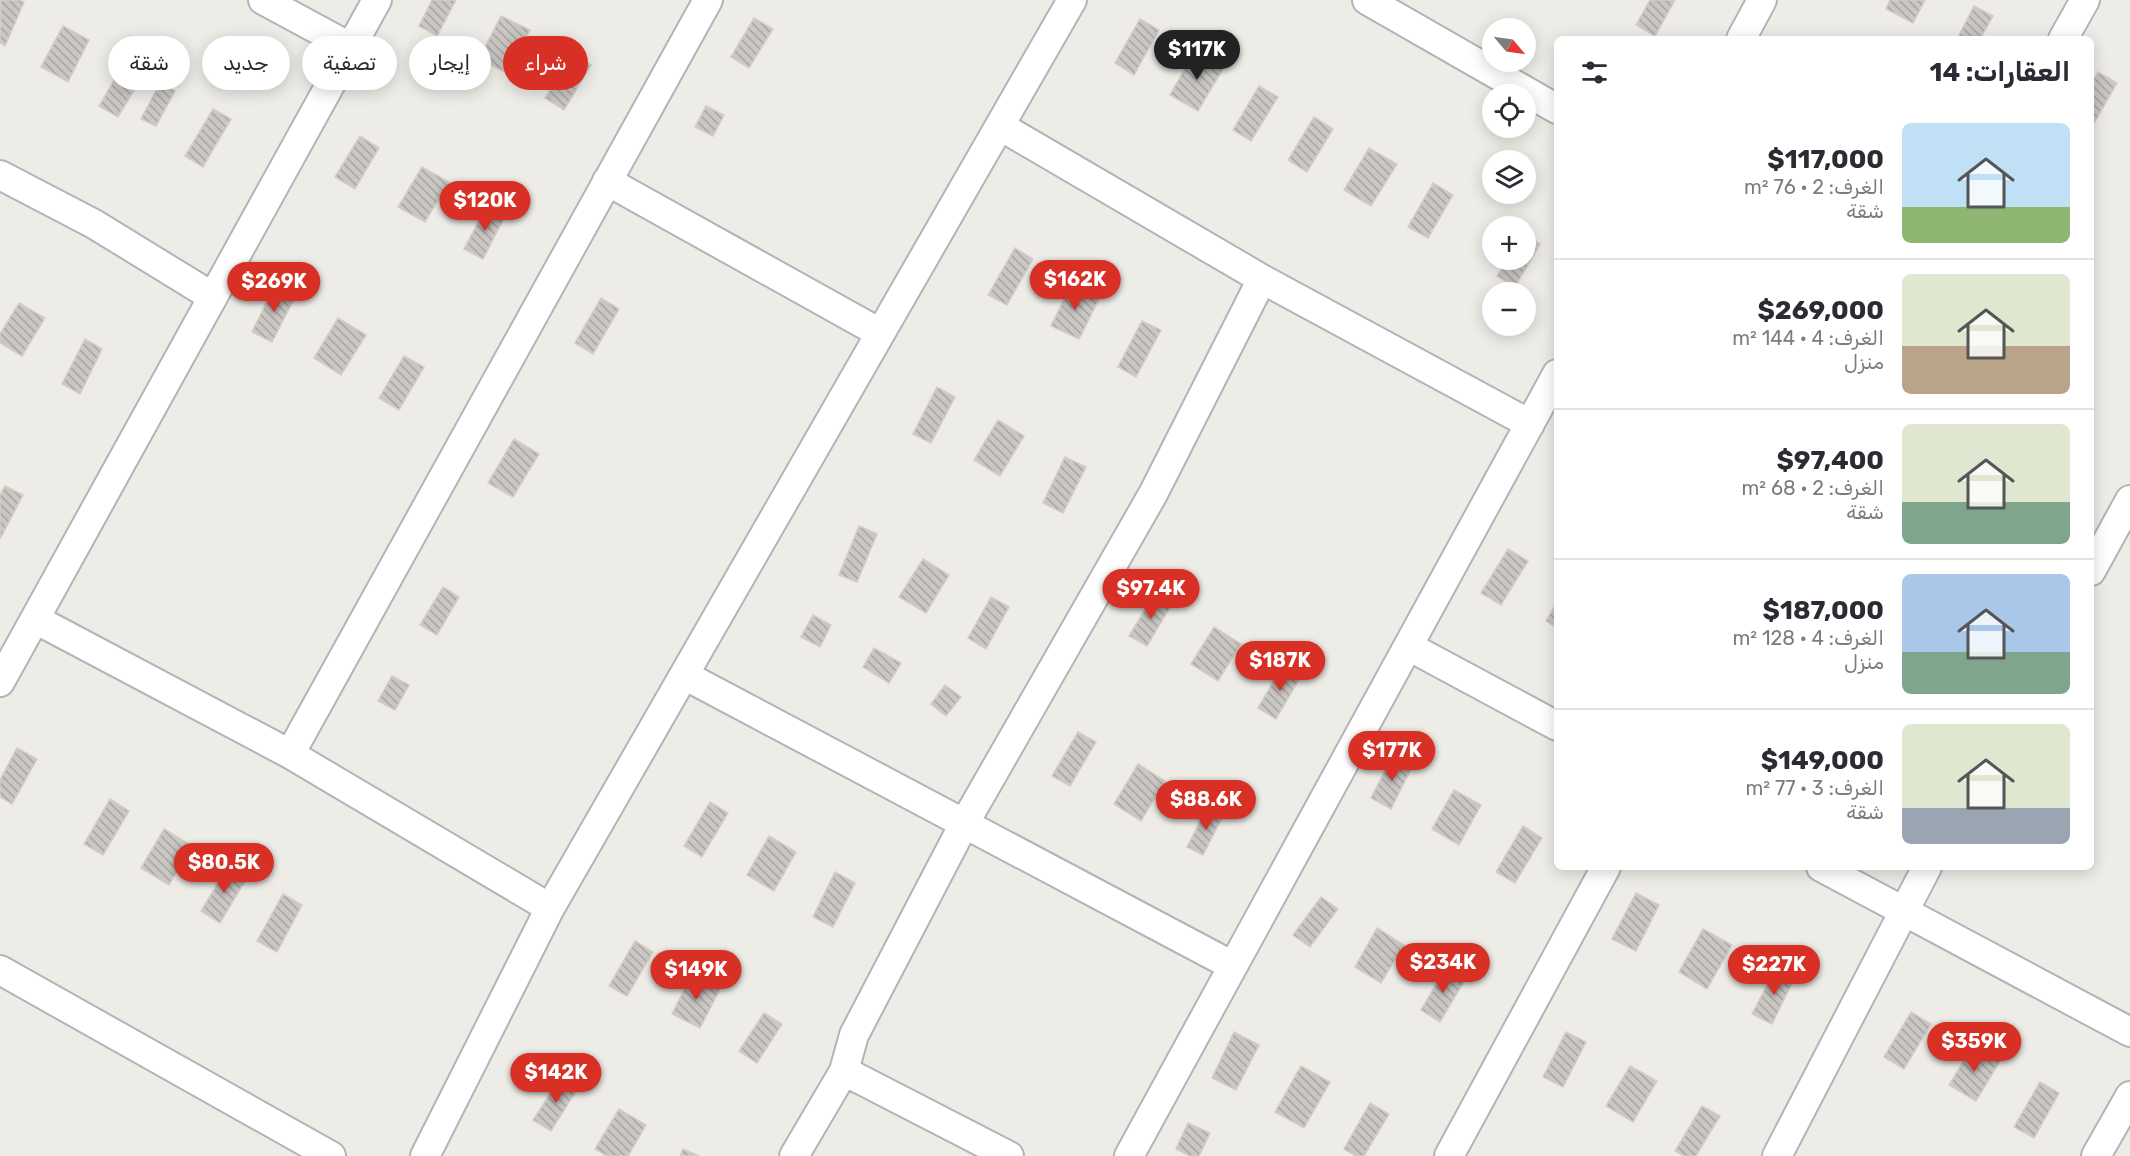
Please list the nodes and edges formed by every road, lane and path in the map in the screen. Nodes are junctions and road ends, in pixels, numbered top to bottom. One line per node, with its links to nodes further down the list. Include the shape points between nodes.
1 (263, 0): 8 (street)
2 (377, 0): 9 (street)
3 (708, 0): 16 (street)
4 (1072, 0): 14 (street)
5 (1367, 0): 13 (street)
6 (1762, 0): 10 (street)
7 (2085, 0): 11 (street)
8 (330, 36)
9 (356, 36)
10 (1743, 36)
11 (2065, 36)
12 (326, 90): 18 (street)
13 (1554, 107)
14 (999, 126): 17 (street); 19 (street)
15 (0, 175): 18 (street, via 94,224)
16 (607, 181): 19 (street); 29 (street)
17 (1262, 279): 21 (street); 30 (street, via 1153,494)
18 (213, 297): 24 (street)
19 (880, 333): 26 (street)
20 (1554, 380): 21 (street)
21 (1530, 424): 25 (street)
22 (2130, 500): 23 (street)
23 (2094, 565)
24 (35, 619): 27 (street); 29 (street)
25 (1408, 646): 28 (street); 36 (street)
26 (684, 675): 30 (street); 34 (street)
27 (0, 682)
28 (1554, 724)
29 (290, 754): 34 (street)
30 (964, 824): 36 (street); 39 (street, via 854,1035)
31 (1604, 870): 46 (street)
32 (1827, 870): 35 (street)
33 (1925, 870): 35 (street)
34 (550, 908): 42 (street)
35 (1902, 911): 38 (street); 47 (street)
36 (1233, 966): 45 (street)
37 (0, 970): 41 (street)
38 (2130, 1032)
39 (844, 1071): 43 (street); 44 (street)
40 (2130, 1096): 48 (street)
41 (331, 1156)
42 (425, 1156)
43 (794, 1156)
44 (1009, 1156)
45 (1129, 1156)
46 (1449, 1156)
47 (1777, 1156)
48 (2096, 1156)

